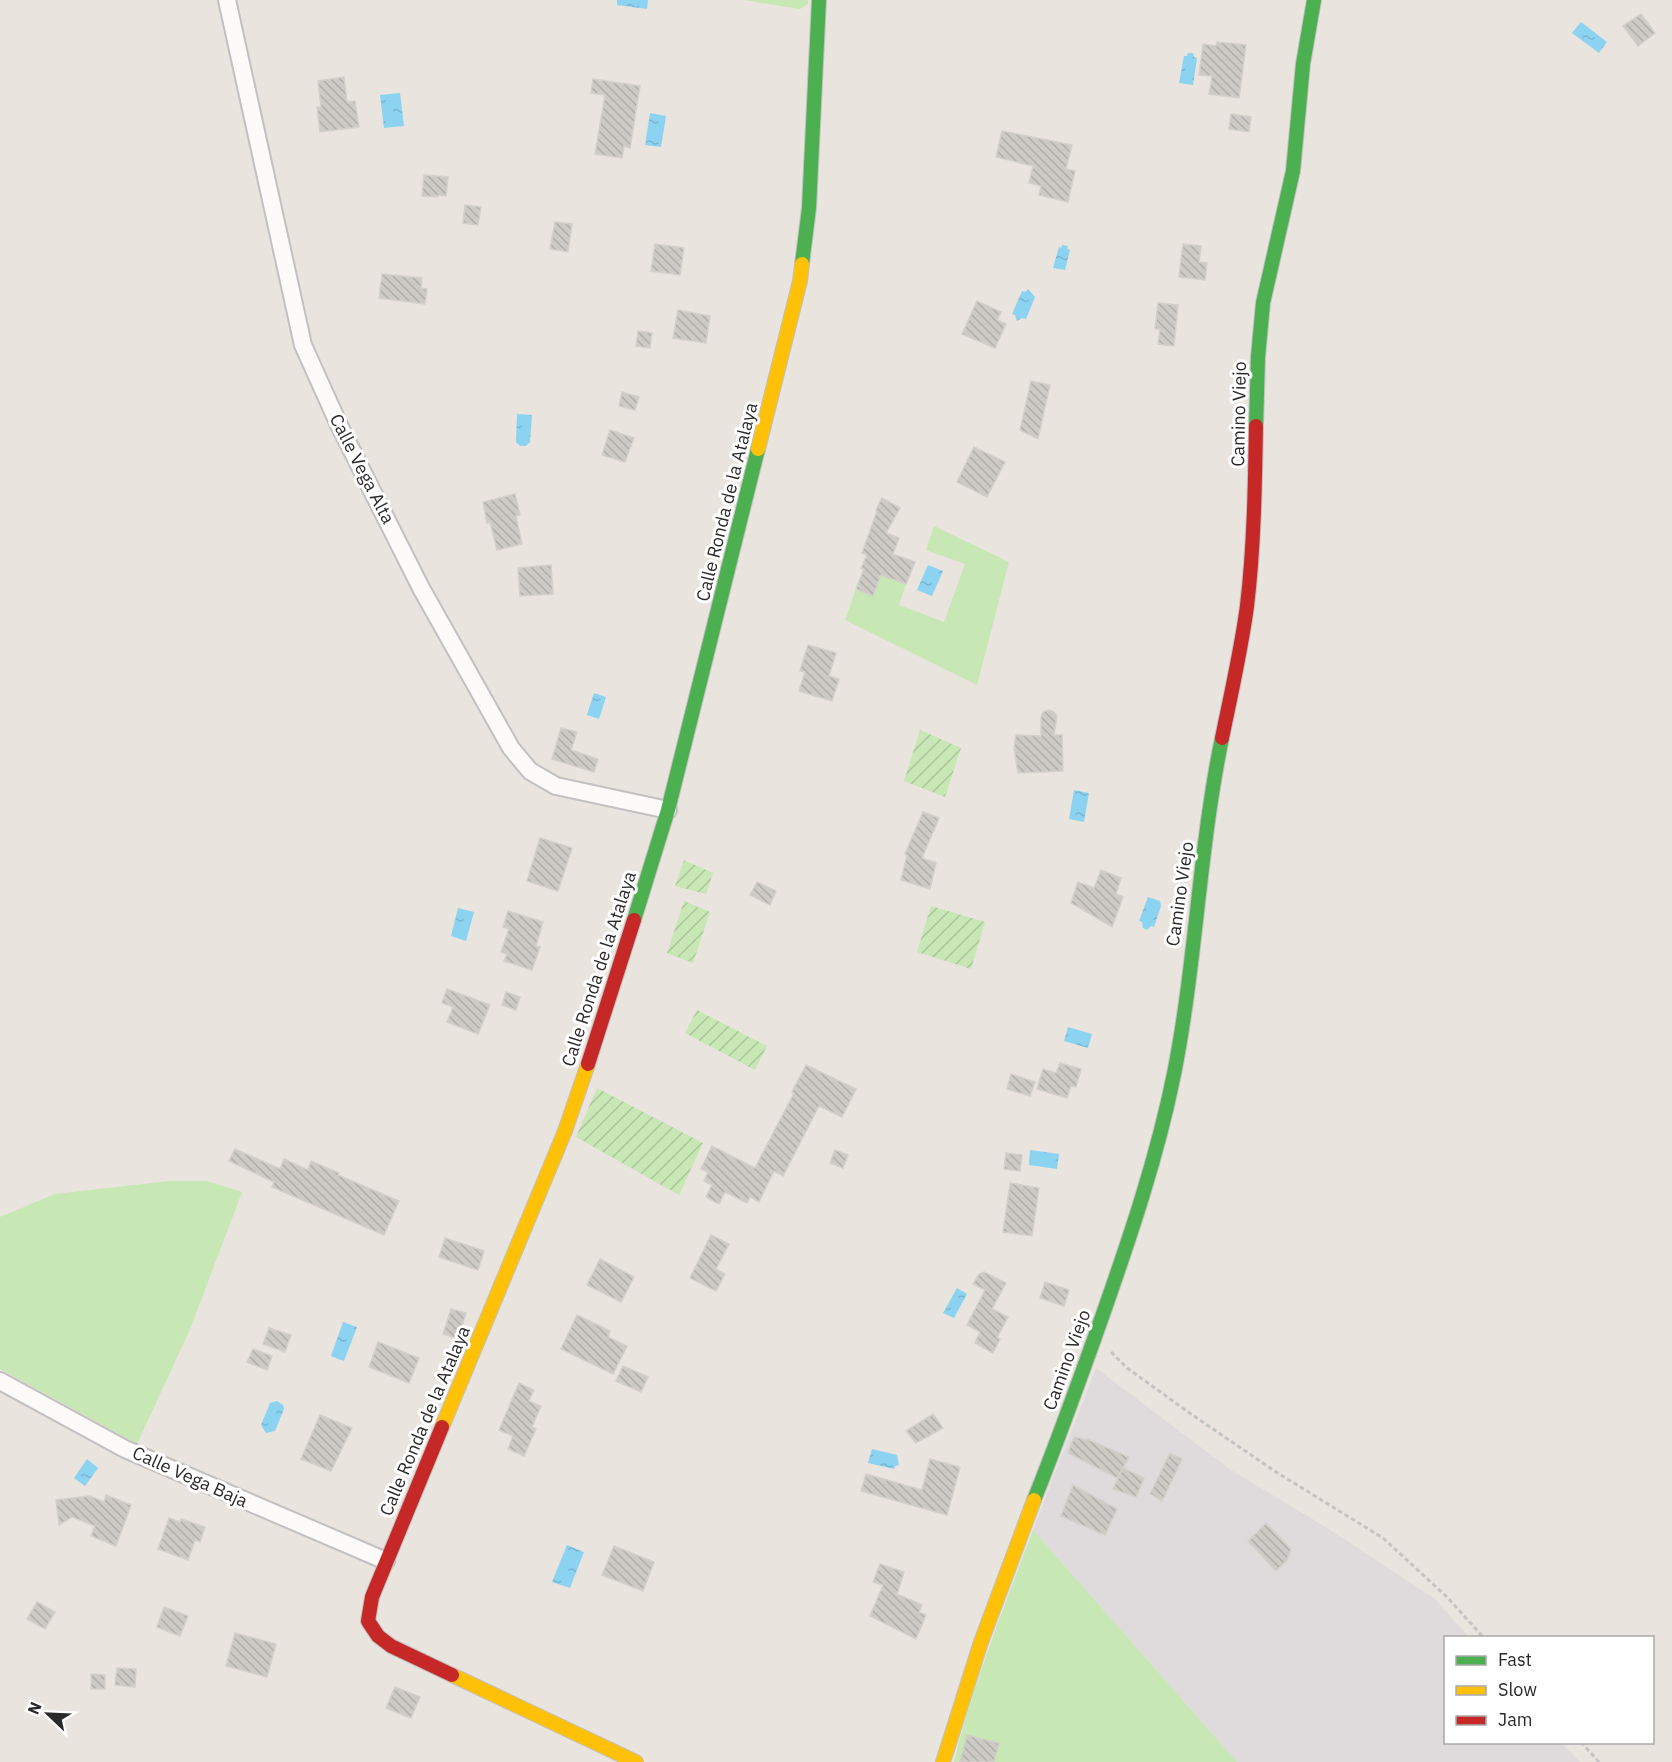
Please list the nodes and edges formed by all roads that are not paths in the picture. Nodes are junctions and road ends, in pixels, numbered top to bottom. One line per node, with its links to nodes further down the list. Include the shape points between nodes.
1 (227, 0): 4 (street, Calle Vega Alta, via 303,345 422,588 511,748 530,771 556,786)
2 (819, 0): 4 (street, Calle Ronda de la Atalaya, via 809,208 800,281)
3 (1314, 0): 8 (street, Camino Viejo, via 1304,48 1292,173 1262,308 1256,490 1247,606 1214,781 1174,1069 1151,1173 1131,1236 1058,1440 1012,1554)
4 (668, 810): 6 (street, Calle Ronda de la Atalaya, via 565,1131)
5 (0, 1381): 6 (street, Calle Vega Baja, via 125,1449)
6 (387, 1561): 7 (street, Calle Ronda de la Atalaya, via 369,1608 368,1621 378,1636 392,1647)
7 (636, 1762)
8 (943, 1762)

